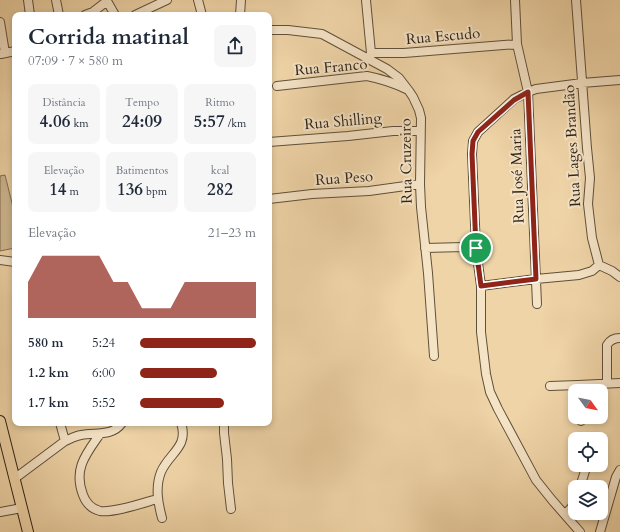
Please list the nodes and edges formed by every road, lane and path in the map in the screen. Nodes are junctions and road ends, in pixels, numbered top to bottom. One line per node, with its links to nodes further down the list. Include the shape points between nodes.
1 (28, 0): 10 (street)
2 (56, 0): 11 (street)
3 (167, 0): 14 (street)
4 (198, 0): 15 (street)
5 (241, 0): 16 (street)
6 (366, 0): 22 (street)
7 (516, 0): 19 (street, Rua José Maria)
8 (576, 0): 24 (street, Rua Lages Brandão)
9 (108, 1): 12 (street); 13 (street)
10 (30, 12)
11 (58, 12)
12 (92, 12)
13 (114, 12)
14 (141, 12)
15 (201, 12)
16 (240, 12)
17 (0, 22): 21 (street)
18 (272, 30): 22 (street, Rua Cruzeiro, via 322,34)
19 (518, 44): 22 (street, Rua Escudo); 27 (street, Rua José Maria)
20 (12, 52): 21 (street)
21 (2, 54)
22 (370, 56): 26 (street, Rua Cruzeiro, via 399,78)
23 (620, 80): 24 (street)
24 (582, 83): 27 (street); 36 (street, Rua Lages Brandão, via 590,178 588,204 592,238)
25 (277, 86): 26 (street, Rua Franco, via 367,76 386,80)
26 (409, 91): 28 (street, Rua Cruzeiro, via 419,110)
27 (528, 92): 33 (street, via 492,118 473,141); 38 (street, Rua José Maria)
28 (420, 131): 29 (street, Rua Shilling); 30 (street, Rua Cruzeiro)
29 (272, 142)
30 (420, 184): 31 (street, Rua Peso); 32 (street, Rua Cruzeiro)
31 (272, 199)
32 (425, 248): 33 (street); 42 (street, Rua Cruzeiro)
33 (476, 248): 39 (street)
34 (0, 260): 35 (street)
35 (12, 260)
36 (599, 265): 37 (street); 38 (street, via 588,273)
37 (620, 277)
38 (536, 279): 39 (street); 40 (street, Rua José Maria)
39 (481, 286): 62 (street, via 481,332 490,392 536,480)
40 (537, 304)
41 (620, 338): 43 (street, via 613,339 607,345)
42 (434, 356)
43 (607, 383): 44 (street); 45 (street)
44 (620, 383)
45 (601, 384)
46 (550, 386): 47 (street)
47 (568, 387)
48 (0, 421): 56 (main road)
49 (61, 426): 54 (street)
50 (120, 426): 53 (street, via 118,429)
51 (182, 426): 57 (street, via 182,442 160,473)
52 (224, 426): 59 (street)
53 (100, 434): 54 (street, via 81,435); 57 (street, via 81,466 80,487 88,504 101,511 112,511)
54 (65, 441): 56 (street)
55 (620, 470): 66 (street)
56 (14, 479): 58 (main road)
57 (157, 499): 63 (street)
58 (22, 508): 61 (street); 64 (main road)
59 (231, 509)
60 (568, 511): 62 (street)
61 (0, 512)
62 (565, 514): 65 (street)
63 (162, 518)
64 (28, 532)
65 (580, 532)
66 (600, 532)

